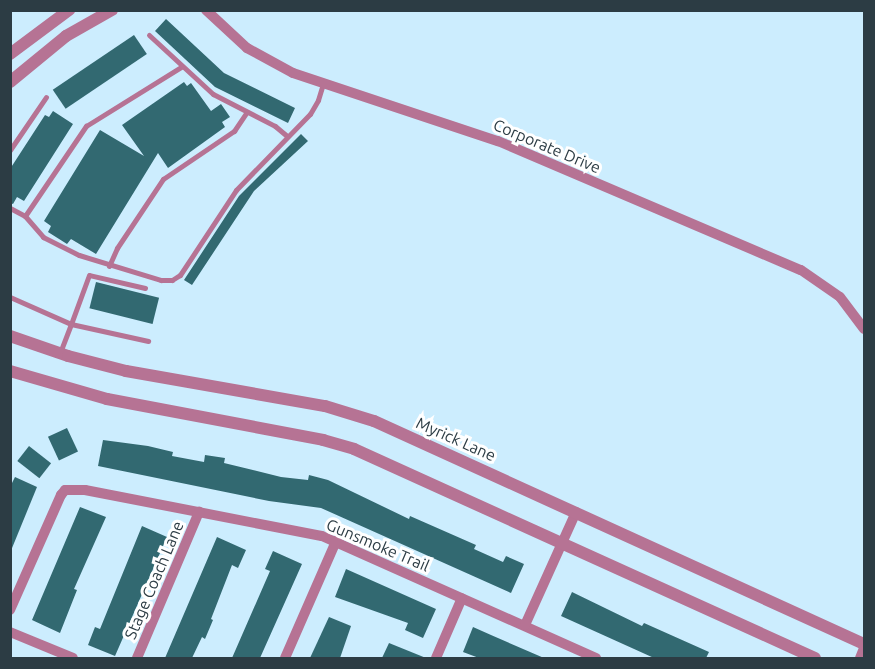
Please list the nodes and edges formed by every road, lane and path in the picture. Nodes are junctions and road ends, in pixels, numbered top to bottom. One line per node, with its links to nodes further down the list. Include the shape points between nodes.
1 (69, 10): 5 (street)
2 (112, 10): 7 (street, via 66,36)
3 (206, 10): 8 (street, Corporate Drive, via 261,57)
4 (149, 35): 6 (lane)
5 (10, 54)
6 (181, 67): 10 (lane, via 213,94); 14 (lane, via 86,126)
7 (10, 82)
8 (322, 84): 11 (lane, via 310,114); 19 (street, Corporate Drive, via 498,141 801,270 840,297)
9 (46, 97): 12 (lane)
10 (247, 112): 11 (lane); 15 (lane, via 234,131 163,179)
11 (287, 136): 15 (lane, via 236,190 180,275 161,280)
12 (10, 150)
13 (10, 208): 14 (lane)
14 (25, 216): 15 (lane, via 43,237)
15 (109, 266)
16 (145, 288): 18 (lane, via 89,275)
17 (10, 297): 18 (lane)
18 (71, 324): 21 (lane); 22 (lane)
19 (864, 330)
20 (10, 336): 22 (street, Myrick Lane)
21 (148, 341)
22 (60, 353): 25 (street, Myrick Lane, via 126,370 351,413)
23 (10, 370): 27 (street, via 117,402 339,444)
24 (199, 512): 26 (street, Gunsmoke Trail, via 306,531); 29 (street, Gunsmoke Trail, via 85,490 65,490); 36 (street, Stage Coach Lane)
25 (576, 512): 27 (street); 32 (street, Myrick Lane)
26 (336, 541): 28 (street, Gunsmoke Trail); 37 (street)
27 (562, 543): 30 (street); 39 (street)
28 (462, 598): 30 (street, Gunsmoke Trail); 38 (street)
29 (10, 610)
30 (525, 625): 34 (street, Gunsmoke Trail)
31 (10, 632): 35 (street)
32 (864, 644)
33 (864, 648): 40 (street)
34 (591, 657)
35 (73, 658)
36 (137, 658)
37 (285, 658)
38 (436, 658)
39 (814, 658)
40 (860, 658)

